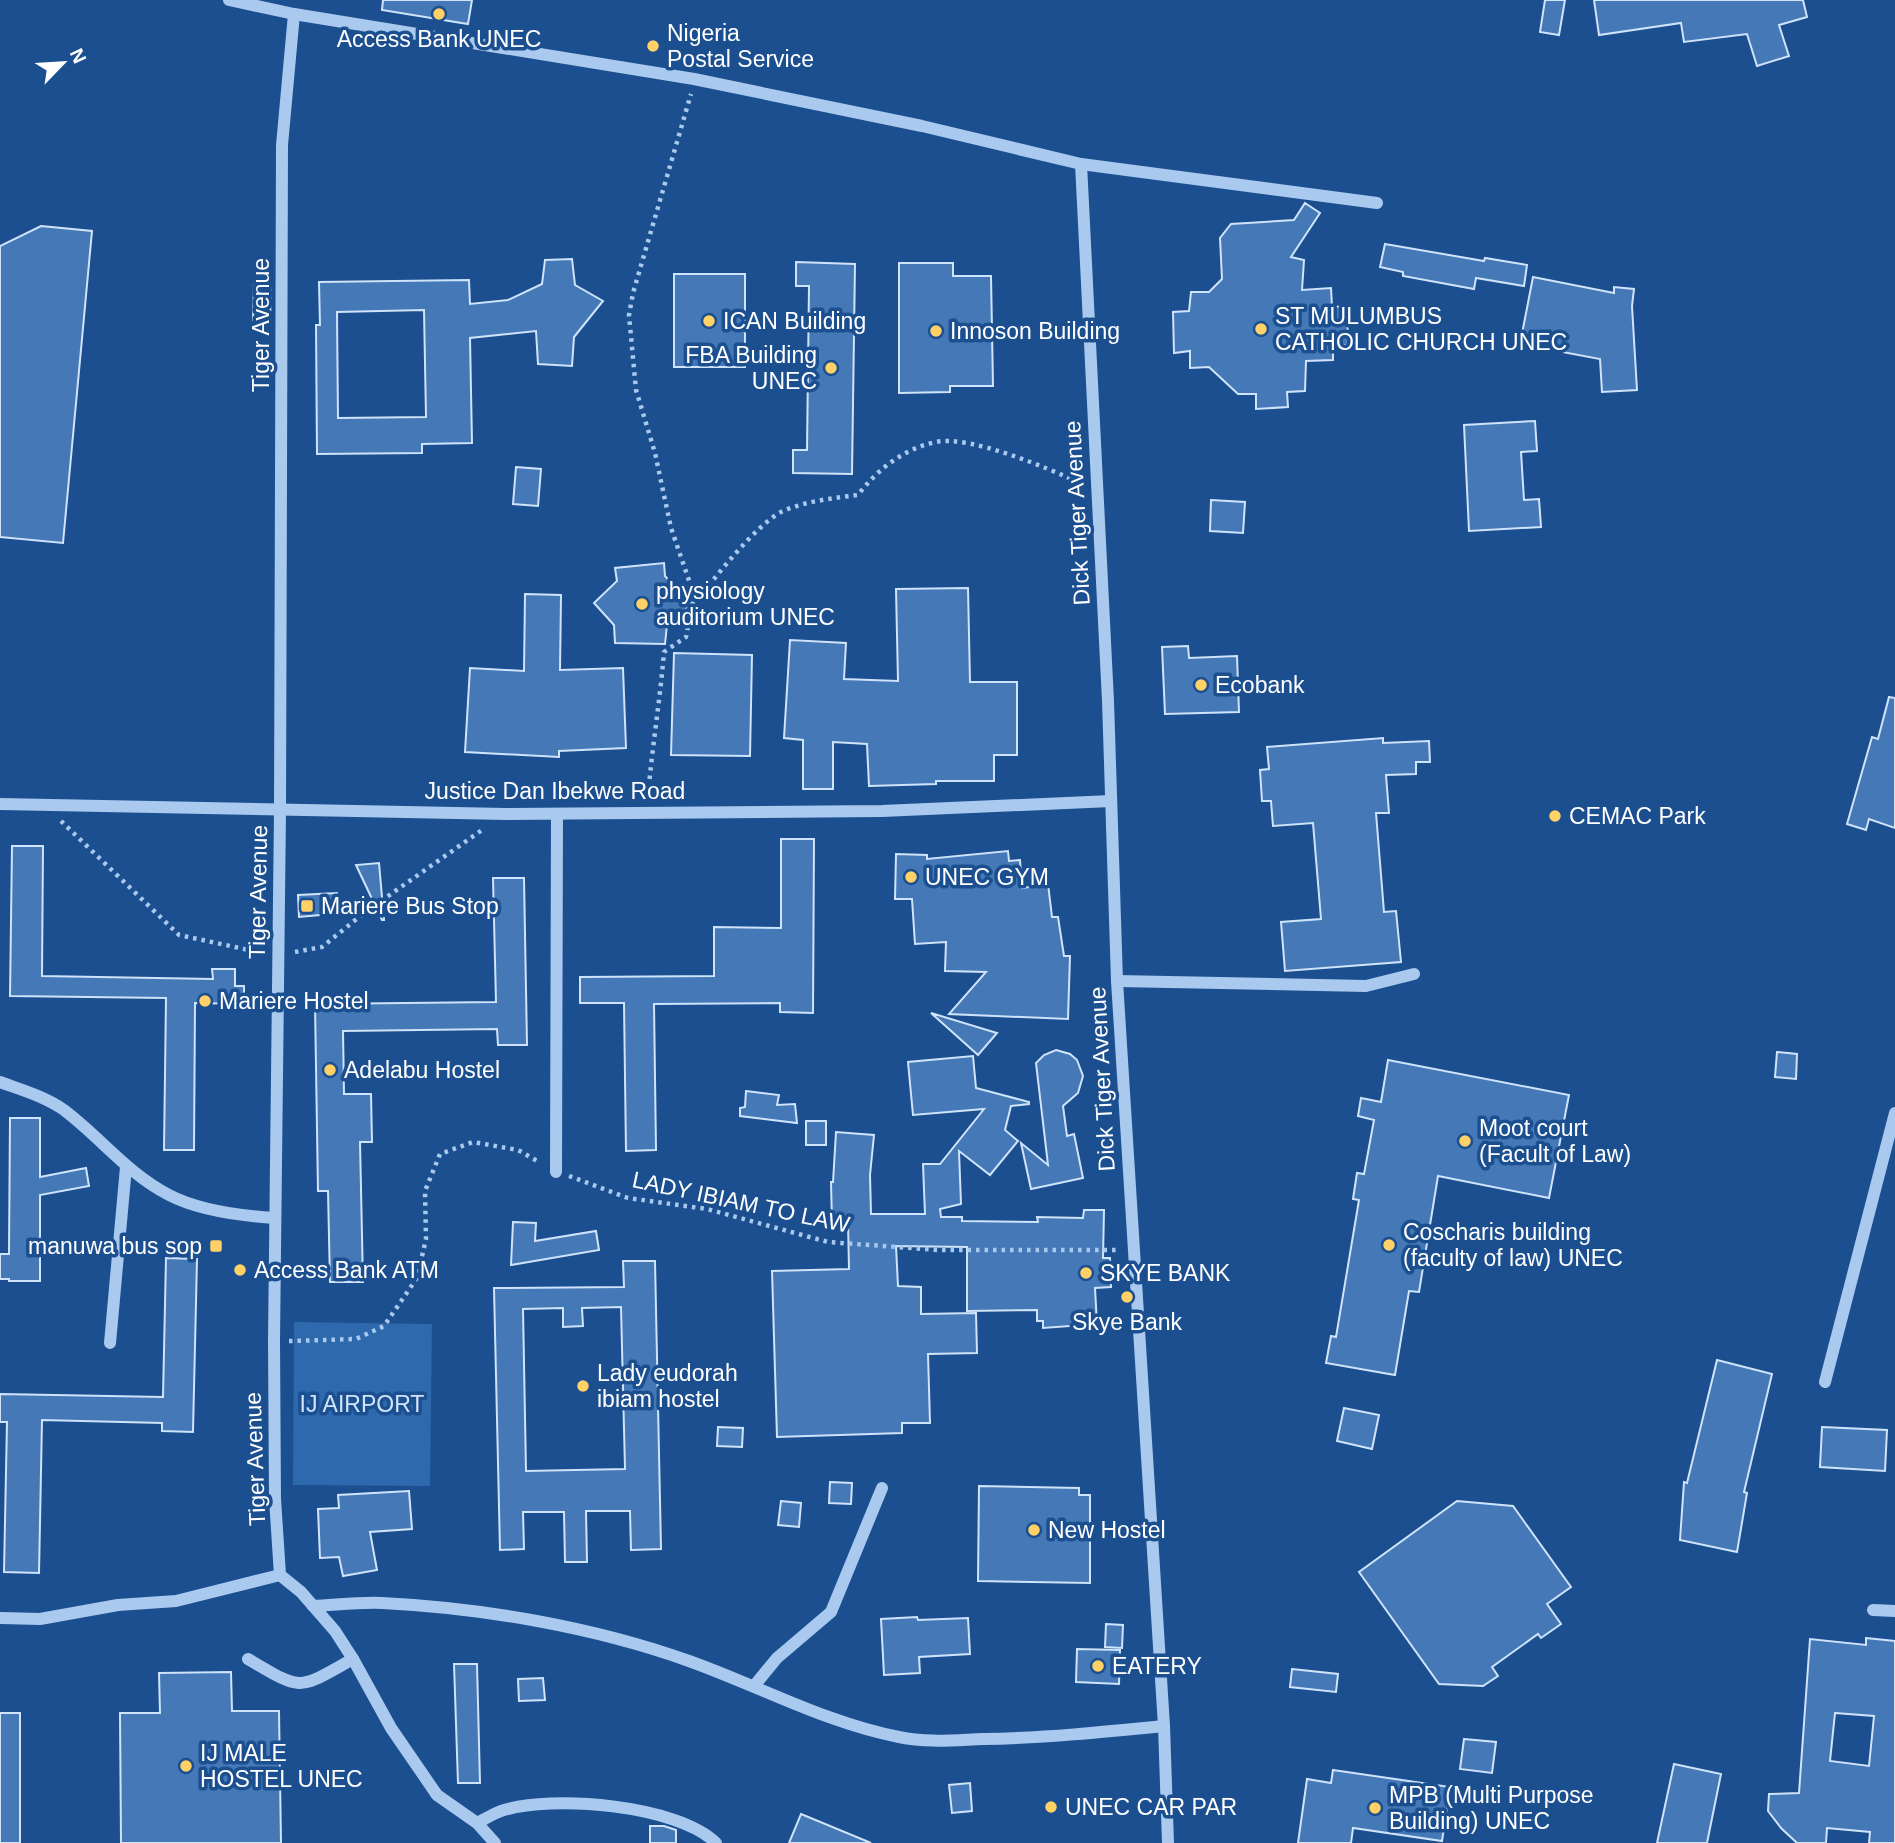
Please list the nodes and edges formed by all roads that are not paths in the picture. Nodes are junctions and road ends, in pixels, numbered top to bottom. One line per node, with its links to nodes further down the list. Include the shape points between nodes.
1 (229, 0): 2 (street)
2 (294, 13): 3 (street, via 694,79); 7 (street, Tiger Avenue, via 282,145)
3 (1081, 164): 4 (street); 5 (street, Dick Tiger Avenue)
4 (1377, 203)
5 (1111, 801): 8 (street, Justice Dan Ibekwe Road, via 882,811); 10 (street, Dick Tiger Avenue)
6 (0, 804): 7 (street, Justice Dan Ibekwe Road)
7 (280, 811): 8 (street, Justice Dan Ibekwe Road); 15 (street, Tiger Avenue)
8 (557, 814): 14 (street)
9 (1414, 974): 10 (street, via 1366,986)
10 (1117, 981): 27 (street, Dick Tiger Avenue)
11 (0, 1082): 13 (street, via 66,1111)
12 (1895, 1113): 17 (street)
13 (126, 1167): 15 (street, via 181,1200); 16 (street)
14 (556, 1172)
15 (275, 1218): 19 (street, Tiger Avenue, via 275,1499)
16 (110, 1343)
17 (1825, 1382)
18 (881, 1488): 26 (street, via 831,1612 777,1658)
19 (280, 1575): 20 (street); 23 (street, via 176,1601 118,1605 40,1619)
20 (313, 1606): 25 (street); 26 (street, via 380,1603 540,1622 687,1660)
21 (1873, 1610): 22 (street)
22 (1895, 1611)
23 (0, 1619)
24 (248, 1659): 25 (street, via 283,1680 302,1685)
25 (354, 1659): 28 (street, via 391,1728 437,1795)
26 (754, 1686): 27 (street, via 872,1731 928,1741 1043,1738)
27 (1164, 1726): 31 (street, Dick Tiger Avenue)
28 (477, 1823): 29 (street); 30 (street, via 530,1805 595,1804 667,1819 706,1833)
29 (495, 1843)
30 (716, 1843)
31 (1168, 1843)

